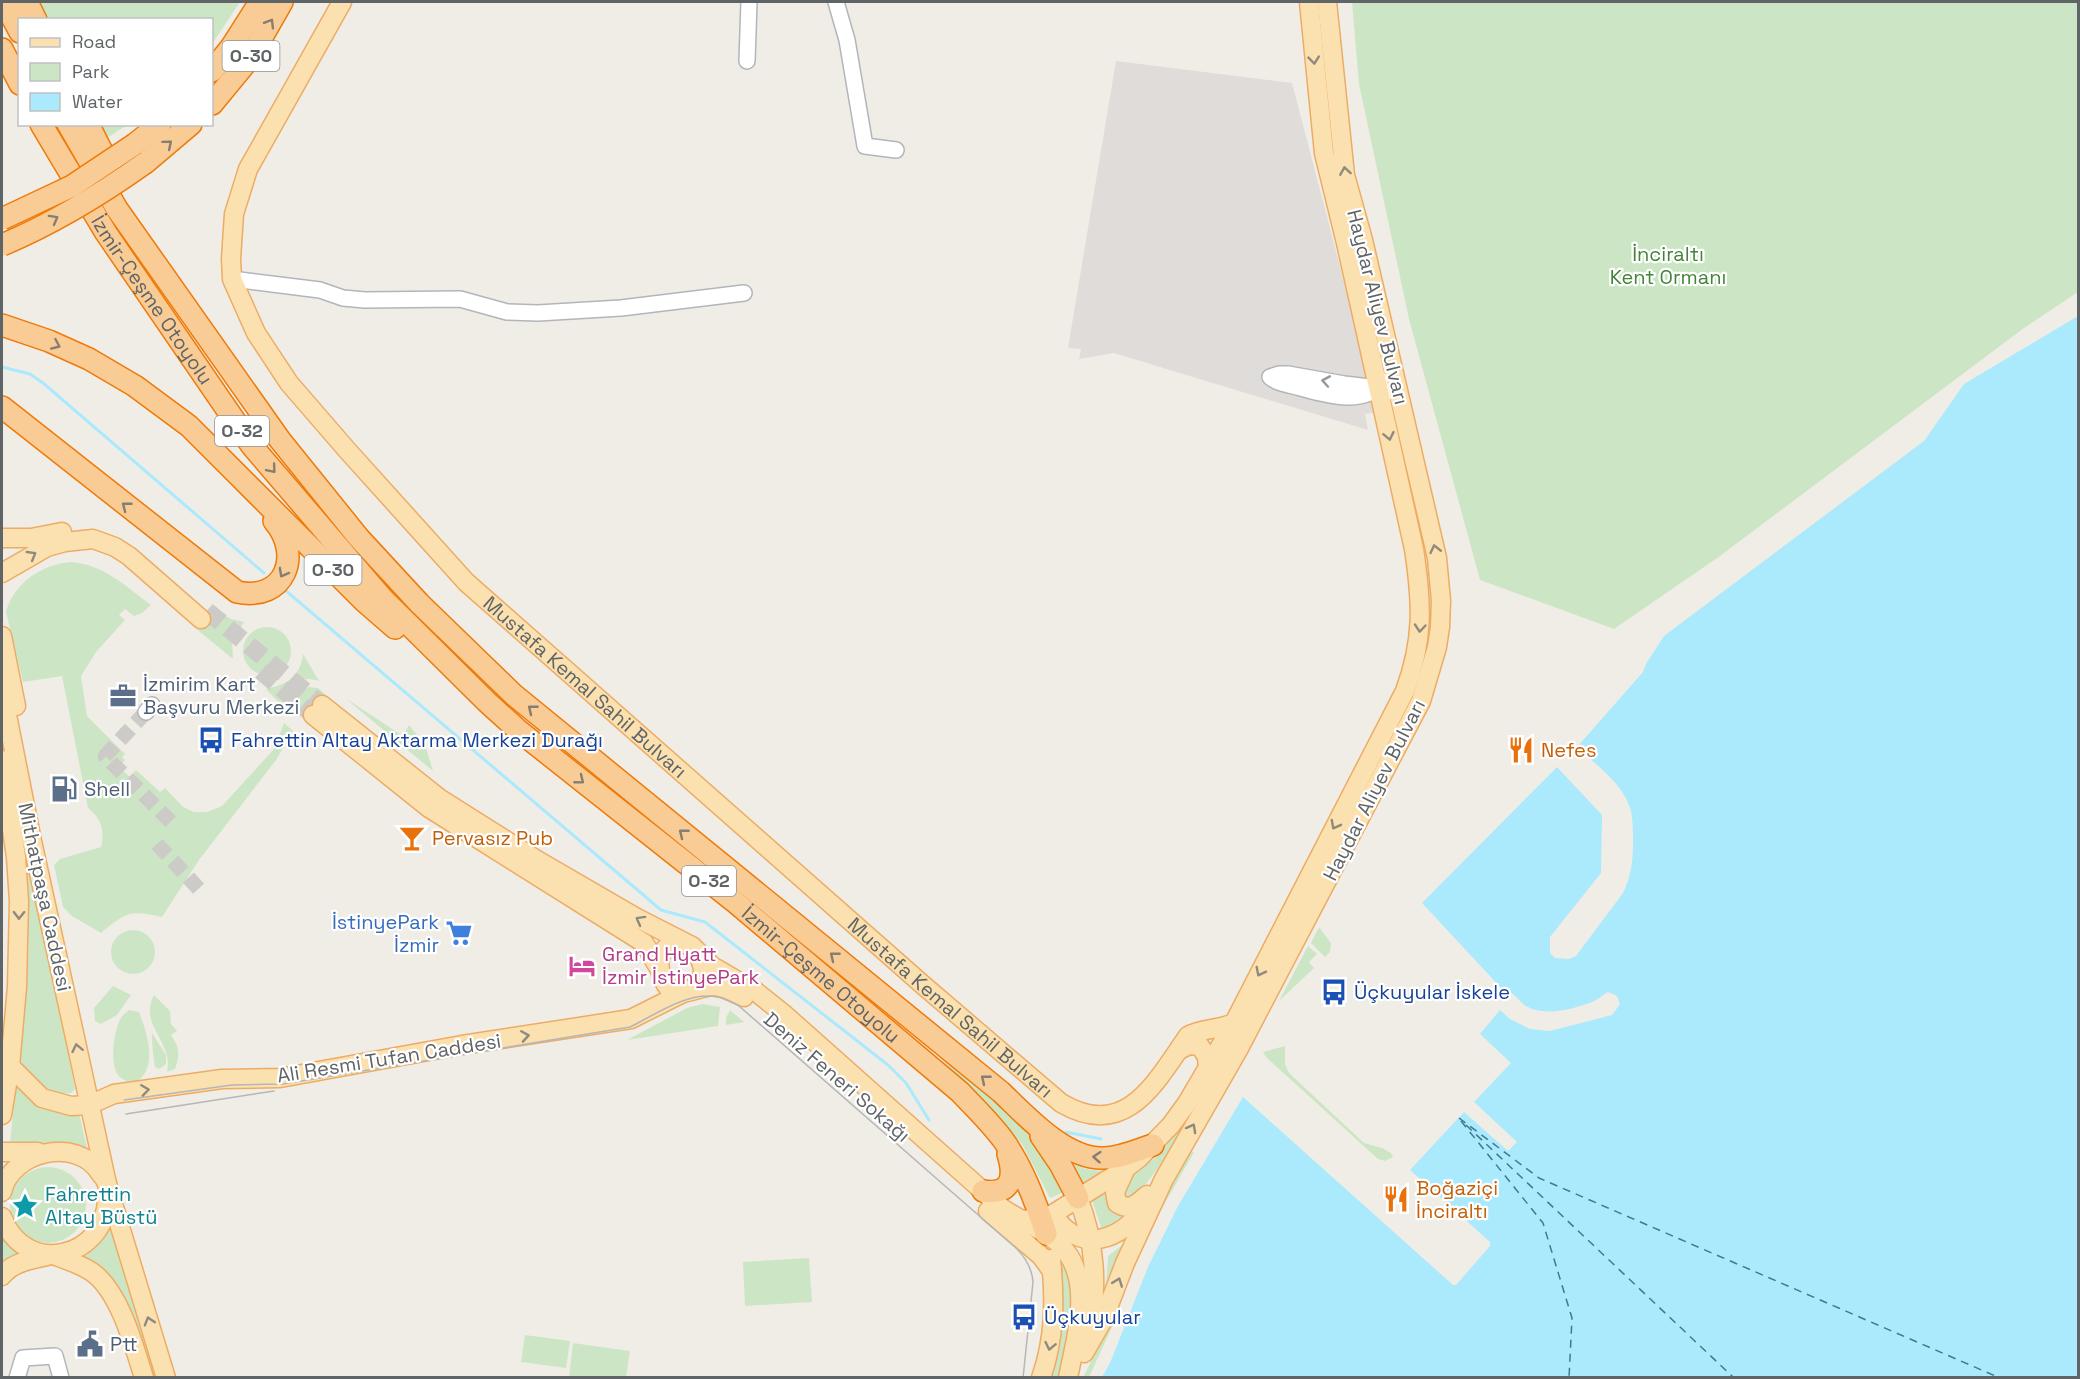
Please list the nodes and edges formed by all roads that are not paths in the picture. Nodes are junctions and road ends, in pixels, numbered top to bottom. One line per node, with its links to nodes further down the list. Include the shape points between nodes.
1 (4, 2): 11 (highway)
2 (27, 2): 10 (highway)
3 (260, 2): 14 (highway, O-30)
4 (282, 2): 16 (highway, O-30, one-way to 4, via 249,58)
5 (342, 2): 26 (main road, Mustafa Kemal Sahil Bulvarı, via 248,169 234,214)
6 (749, 2): 13 (street)
7 (836, 2): 22 (street, via 847,40 865,146)
8 (1309, 2): 24 (main road, Haydar Aliyev Bulvarı, one-way to 24, via 1324,153)
9 (1327, 2): 24 (main road, Haydar Aliyev Bulvarı, one-way to 9)
10 (35, 18)
11 (18, 28)
12 (2, 49): 15 (highway)
13 (747, 61)
14 (213, 70)
15 (18, 80)
16 (213, 103)
17 (42, 126): 43 (highway, İzmir-Çeşme Otoyolu / O-32, one-way to 43, via 106,233 252,446 383,599)
18 (69, 126): 27 (highway, İzmir-Çeşme Otoyolu / O-32, via 117,209)
19 (89, 126): 27 (highway)
20 (158, 126): 23 (highway, bridge, via 72,186)
21 (189, 126): 25 (highway, one-way to 21, bridge, via 120,181)
22 (896, 150)
23 (2, 219)
24 (1354, 242): 30 (main road, Haydar Aliyev Bulvarı); 31 (main road, Haydar Aliyev Bulvarı)
25 (2, 245)
26 (232, 279): 28 (street, via 320,290 344,298 460,299 507,312 538,313 621,308); 52 (main road, Mustafa Kemal Sahil Bulvarı, via 256,333 289,383 466,582 1061,1103 1089,1115 1128,1109)
27 (171, 286): 57 (highway, İzmir-Çeşme Otoyolu / O-32, one-way to 27, via 514,694 419,603 359,538 280,440)
28 (744, 293)
29 (2, 325): 33 (highway, O-30, one-way to 33, via 89,359)
30 (1391, 361): 31 (street); 34 (main road, Haydar Aliyev Bulvarı)
31 (1378, 388): 31 (street, one-way to 31, via 1288,374 1270,377 1343,398); 34 (street, via 1393,402); 51 (main road, Haydar Aliyev Bulvarı, one-way to 51, via 1414,549 1421,620 1416,653 1405,691)
32 (2, 407): 33 (highway, one-way to 32, via 279,527 286,541 289,558 285,572 265,591 248,594 231,589)
33 (189, 426): 43 (highway, O-30, via 365,602)
34 (1420, 488): 63 (main road, Haydar Aliyev Bulvarı, one-way to 34, via 1238,1050 1421,702 1437,647 1441,601 1437,558)
35 (2, 531): 38 (main road)
36 (70, 536): 38 (main road); 39 (main road, one-way to 36); 40 (main road, via 115,547)
37 (2, 538): 38 (main road)
38 (31, 538)
39 (2, 573)
40 (204, 615)
41 (2, 636): 47 (main road, via 38,837)
42 (2, 690): 47 (main road, Mithatpaşa Caddesi)
43 (487, 702): 58 (highway, İzmir-Çeşme Otoyolu / O-32, one-way to 58, via 735,902 960,1092)
44 (2, 760): 46 (main road, Mithatpaşa Caddesi)
45 (2, 803): 46 (main road)
46 (15, 857): 53 (main road, Mithatpaşa Caddesi, one-way to 53, via 18,946)
47 (46, 907): 55 (main road, Mithatpaşa Caddesi, one-way to 47)
48 (692, 946): 49 (main road, via 669,944 664,948); 49 (main road, Deniz Feneri Sokağı, one-way to 49, via 547,866 439,798 318,710 429,808 644,943); 50 (main road, via 702,961 703,976 697,986); 66 (main road, Deniz Feneri Sokağı, via 712,966 755,991 785,1015)
49 (659, 968): 50 (main road, via 665,985 671,991)
50 (684, 993): 55 (main road, Ali Resmi Tufan Caddesi, one-way to 50, via 114,1094 222,1079 280,1078 631,1019); 66 (main road, Deniz Feneri Sokağı, via 714,986 749,1000)
51 (1234, 1023): 52 (main road, Mustafa Kemal Sahil Bulvarı, via 1217,1030 1194,1032); 54 (main road, Haydar Aliyev Bulvarı)
52 (1179, 1050): 54 (main road, via 1189,1045 1200,1046 1207,1056)
53 (10, 1066): 55 (main road, via 42,1098 71,1106); 56 (main road, Mithatpaşa Caddesi)
54 (1208, 1068): 59 (main road, Haydar Aliyev Bulvarı)
55 (90, 1105): 64 (main road, Mithatpaşa Caddesi)
56 (2, 1113)
57 (1029, 1118): 59 (highway, one-way to 57, via 1121,1156 1090,1157 1066,1147); 67 (highway, Mustafa Kemal Sahil Bulvarı)
58 (1005, 1142): 66 (highway, via 1012,1167 1010,1182); 69 (highway, İzmir-Çeşme Otoyolu, via 1022,1157)
59 (1154, 1145): 62 (main road, Haydar Aliyev Bulvarı)
60 (2, 1152): 61 (main road)
61 (48, 1152): 64 (main road, via 88,1159); 65 (main road, via 21,1163 10,1173)
62 (1126, 1168): 63 (main road, via 1115,1192 1115,1200 1123,1207 1136,1205); 67 (main road, Haydar Aliyev Bulvarı)
63 (1164, 1179): 70 (main road, via 1143,1209 1119,1232); 74 (main road, Haydar Aliyev Bulvarı, one-way to 63, via 1104,1318)
64 (107, 1184): 71 (main road, via 107,1209 99,1229 79,1246); 78 (main road, one-way to 64)
65 (2, 1192)
66 (981, 1197): 69 (main road, via 1013,1216); 72 (main road)
67 (1078, 1198): 69 (main road, Haydar Aliyev Bulvarı); 70 (main road, Mustafa Kemal Sahil Bulvarı)
68 (2, 1217): 71 (main road, via 7,1231 19,1244)
69 (1041, 1221): 70 (main road); 72 (main road); 80 (main road, via 1065,1250 1077,1275 1080,1313)
70 (1090, 1240): 74 (main road, Mustafa Kemal Sahil Bulvarı, via 1095,1295)
71 (51, 1255): 73 (main road, via 18,1264); 77 (main road, via 75,1262 99,1277 118,1305)
72 (1052, 1271): 79 (main road, one-way to 79, via 1053,1329)
73 (2, 1276)
74 (1084, 1353): 81 (main road, Mustafa Kemal Sahil Bulvarı)
75 (17, 1377): 76 (street, via 22,1358 55,1356)
76 (61, 1377)
77 (144, 1377)
78 (166, 1377)
79 (1041, 1377)
80 (1068, 1377)
81 (1072, 1377)

